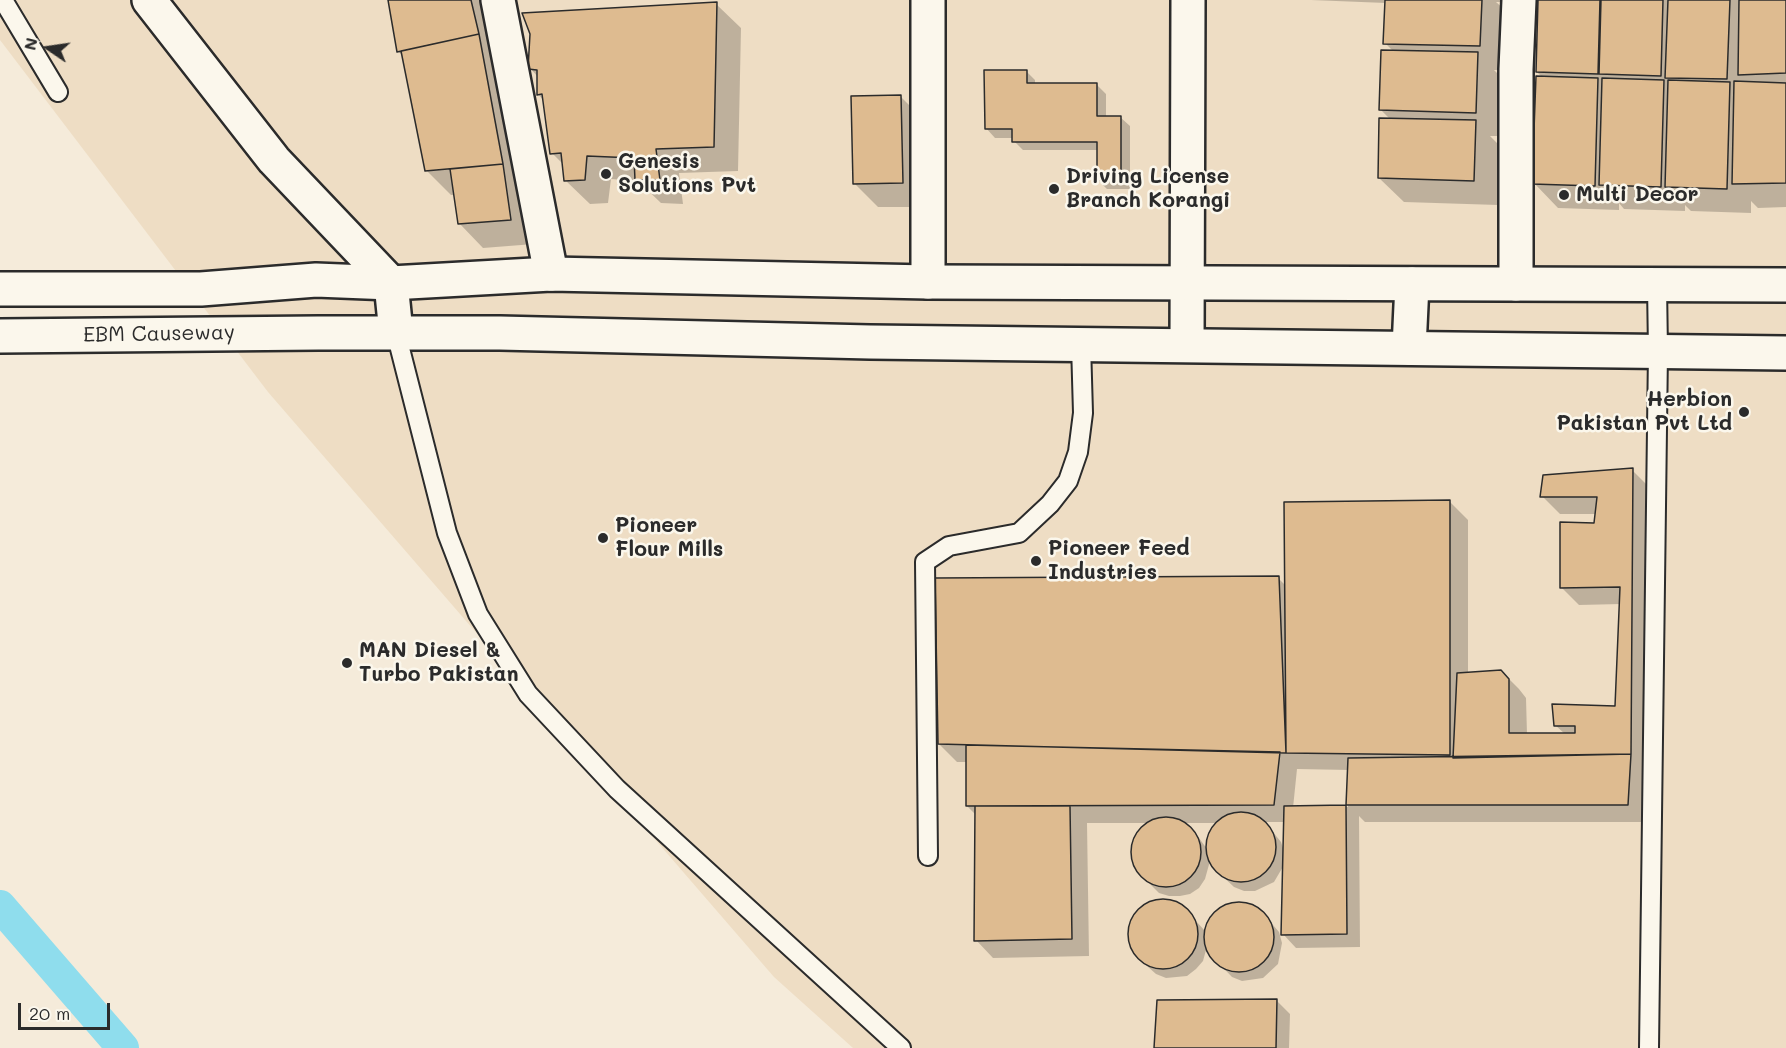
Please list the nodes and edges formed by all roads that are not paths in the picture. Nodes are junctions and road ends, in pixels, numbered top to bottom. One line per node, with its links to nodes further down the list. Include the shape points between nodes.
1 (3, 0): 7 (lane)
2 (149, 0): 11 (main road, via 274,160)
3 (498, 0): 8 (main road)
4 (928, 0): 9 (main road)
5 (1188, 0): 10 (main road)
6 (1519, 0): 13 (main road)
7 (58, 92)
8 (551, 274): 9 (main road); 11 (main road)
9 (928, 282): 10 (main road)
10 (1186, 282): 12 (main road); 20 (main road)
11 (391, 283): 16 (main road, via 316,280 201,289); 17 (main road)
12 (1412, 284): 13 (main road); 21 (main road)
13 (1516, 284): 14 (main road)
14 (1657, 285): 15 (main road); 22 (lane)
15 (1786, 285)
16 (0, 289)
17 (396, 333): 18 (main road, EBM Causeway); 19 (main road, EBM Causeway); 25 (lane, via 447,533 478,615 528,694 617,789)
18 (0, 336)
19 (1081, 344): 20 (main road, EBM Causeway); 24 (lane, via 1083,413 1078,452 1068,481 1019,533 948,546 925,562)
20 (1187, 345): 21 (main road, EBM Causeway)
21 (1409, 348): 22 (main road, EBM Causeway)
22 (1658, 351): 23 (main road, EBM Causeway); 26 (lane)
23 (1786, 352)
24 (928, 856)
25 (902, 1048)
26 (1649, 1048)

